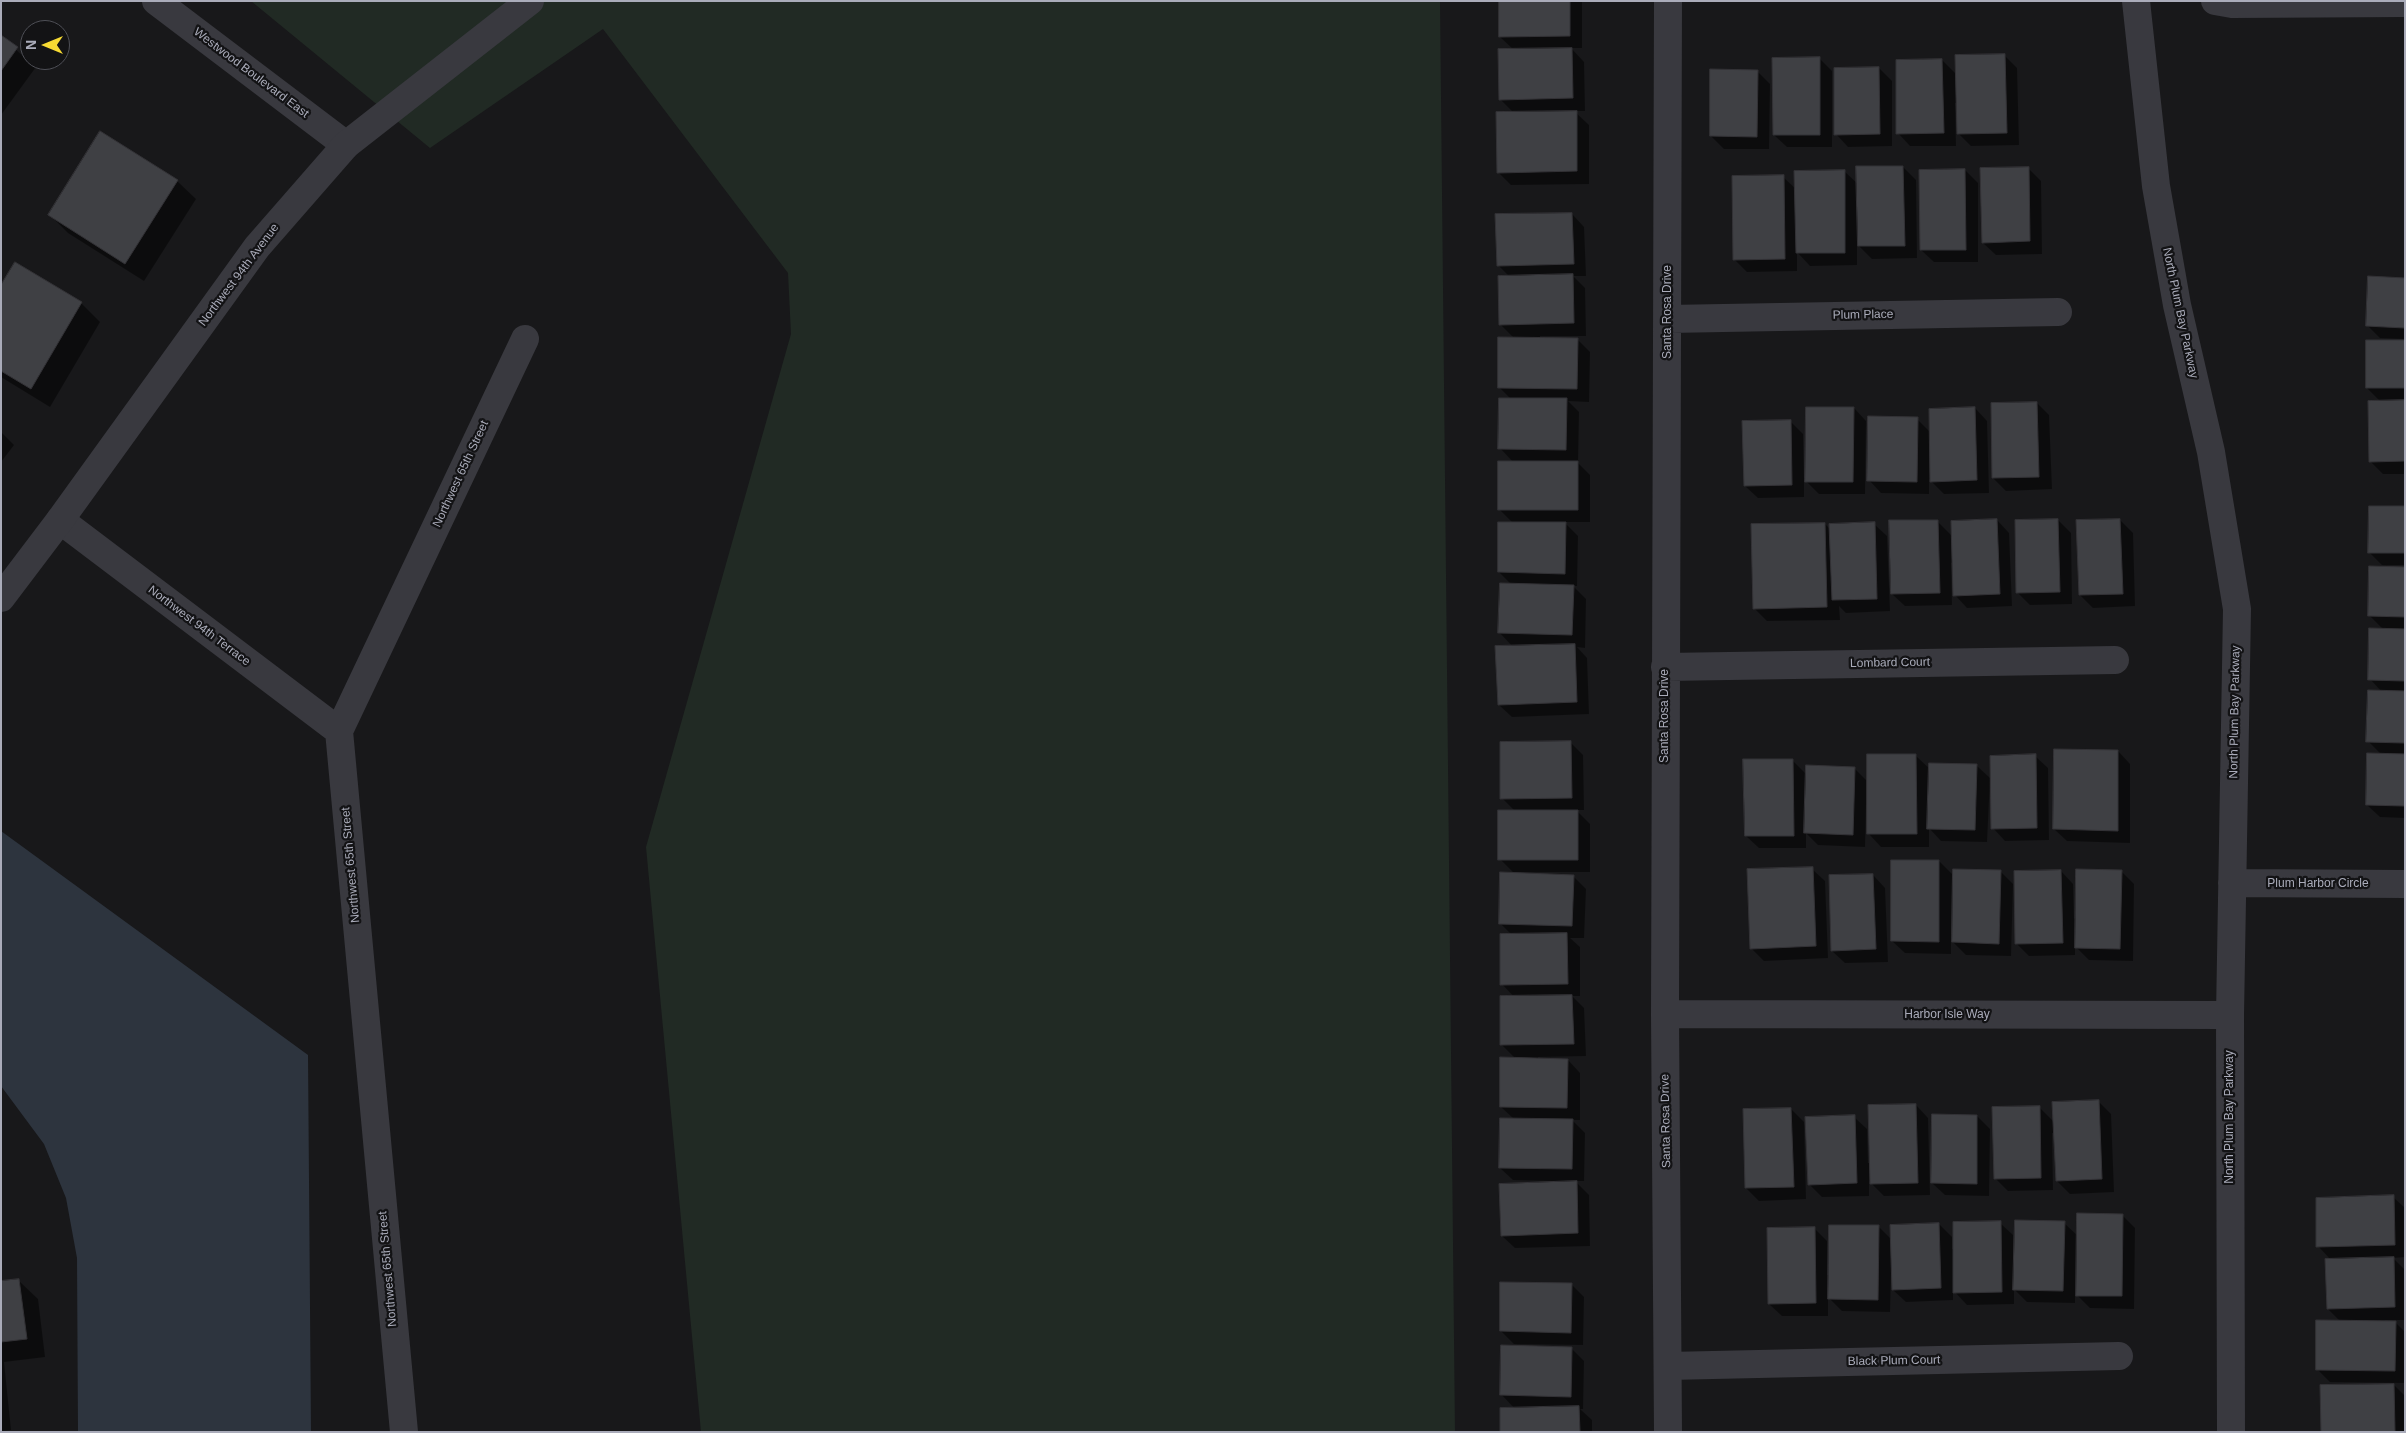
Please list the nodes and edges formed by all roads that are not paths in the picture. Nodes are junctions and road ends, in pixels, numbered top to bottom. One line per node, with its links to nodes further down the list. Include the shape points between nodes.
1 (156, 1): 7 (street, Westwood Boulevard East)
2 (530, 1): 7 (street, Northwest 94th Avenue)
3 (1668, 1): 9 (street, Santa Rosa Drive)
4 (2136, 1): 16 (street, North Plum Bay Parkway, via 2158,195 2177,305 2211,452 2237,609)
5 (2215, 1): 6 (street, via 2232,4)
6 (2405, 3)
7 (346, 145): 11 (street, Northwest 94th Avenue, via 257,247)
8 (2058, 312): 9 (street, Plum Place)
9 (1668, 319): 14 (street, Santa Rosa Drive)
10 (525, 339): 15 (street, Northwest 65th Street)
11 (60, 520): 12 (street, Northwest 94th Avenue); 15 (street, Northwest 94th Terrace)
12 (1, 598)
13 (2116, 660): 14 (street, Lombard Court)
14 (1665, 666): 18 (street, Santa Rosa Drive)
15 (339, 731): 22 (street, Northwest 65th Street)
16 (2232, 883): 17 (street, Plum Harbor Circle); 19 (street, North Plum Bay Parkway)
17 (2405, 884)
18 (1665, 1014): 19 (street, Harbor Isle Way); 21 (street, Santa Rosa Drive)
19 (2230, 1016): 24 (street, North Plum Bay Parkway)
20 (2119, 1356): 21 (street, Black Plum Court)
21 (1668, 1366): 23 (street, Santa Rosa Drive)
22 (404, 1432)
23 (1668, 1432)
24 (2231, 1432)

